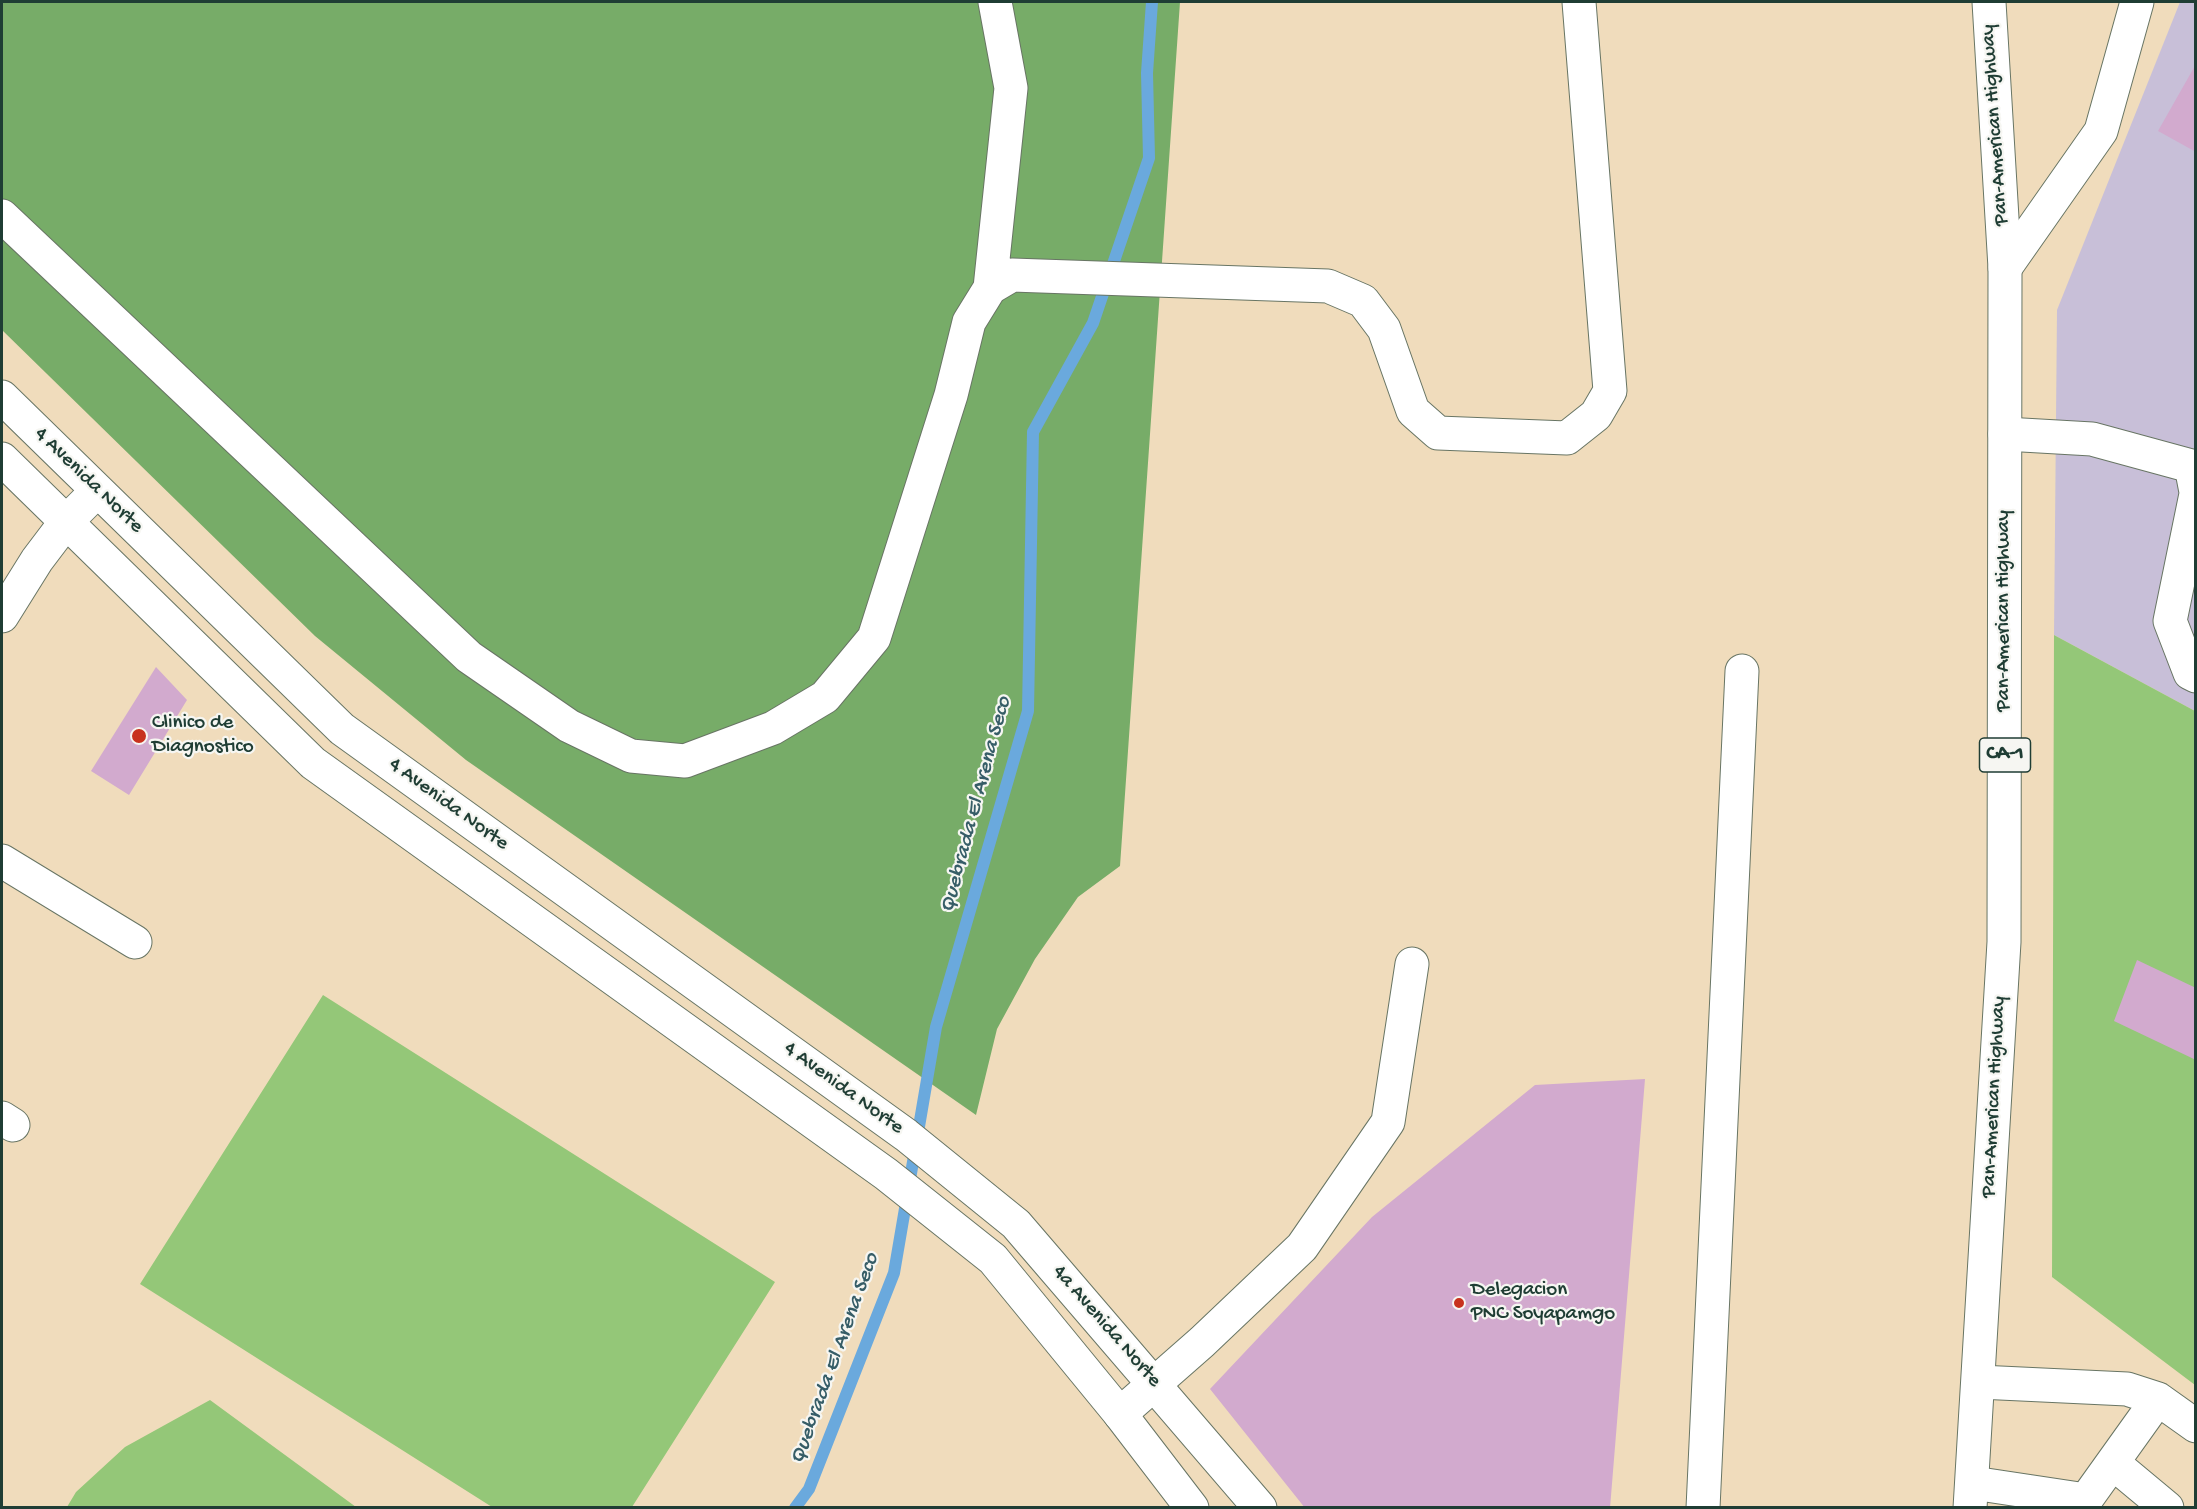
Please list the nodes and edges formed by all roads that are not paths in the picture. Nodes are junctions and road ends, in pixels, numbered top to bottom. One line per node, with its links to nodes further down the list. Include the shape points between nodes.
1 (995, 2): 7 (main road, via 1011,87)
2 (1579, 2): 7 (main road, via 1610,391 1596,414 1567,438 1438,433 1413,411 1384,328 1363,301 1328,286 1012,275)
3 (1989, 2): 6 (main road, Pan-American Highway / CA-1)
4 (2137, 2): 6 (main road, via 2101,131)
5 (2, 216): 7 (main road, via 469,657 569,726 631,756 685,761 773,728 825,697 874,638 951,395 969,322)
6 (2005, 268): 9 (main road, Pan-American Highway / CA-1)
7 (990, 288)
8 (2, 397): 11 (main road, 4 Avenida Norte)
9 (2005, 434): 12 (main road, via 2092,439 2191,466); 22 (main road, Pan-American Highway / CA-1, via 2004,942)
10 (2, 459): 13 (main road, 4 Avenida Norte)
11 (98, 491): 13 (main road); 20 (main road, 4 Avenida Norte, via 342,729)
12 (2196, 493): 16 (main road, via 2170,621 2190,673)
13 (65, 523): 14 (main road); 21 (main road, 4 Avenida Norte, via 313,763)
14 (2, 616)
15 (1742, 671): 32 (main road)
16 (2196, 676)
17 (2, 861): 18 (main road)
18 (135, 942)
19 (1412, 964): 23 (main road, via 1388,1122 1302,1247)
20 (939, 1161): 23 (main road, 4a Avenida Norte, via 1016,1224)
21 (931, 1209): 25 (main road, 4a Avenida Norte, via 993,1259)
22 (1979, 1382): 24 (main road, via 2127,1389); 28 (main road, Pan-American Highway / CA-1)
23 (1156, 1384): 25 (main road); 29 (main road, 4a Avenida Norte)
24 (2158, 1399): 26 (main road); 27 (main road)
25 (1120, 1414): 31 (main road, 4a Avenida Norte)
26 (2196, 1426)
27 (2113, 1463): 30 (main road); 33 (main road)
28 (1972, 1496): 30 (main road)
29 (1247, 1502)
30 (2083, 1504)
31 (1192, 1508)
32 (1703, 1508)
33 (2168, 1508)

